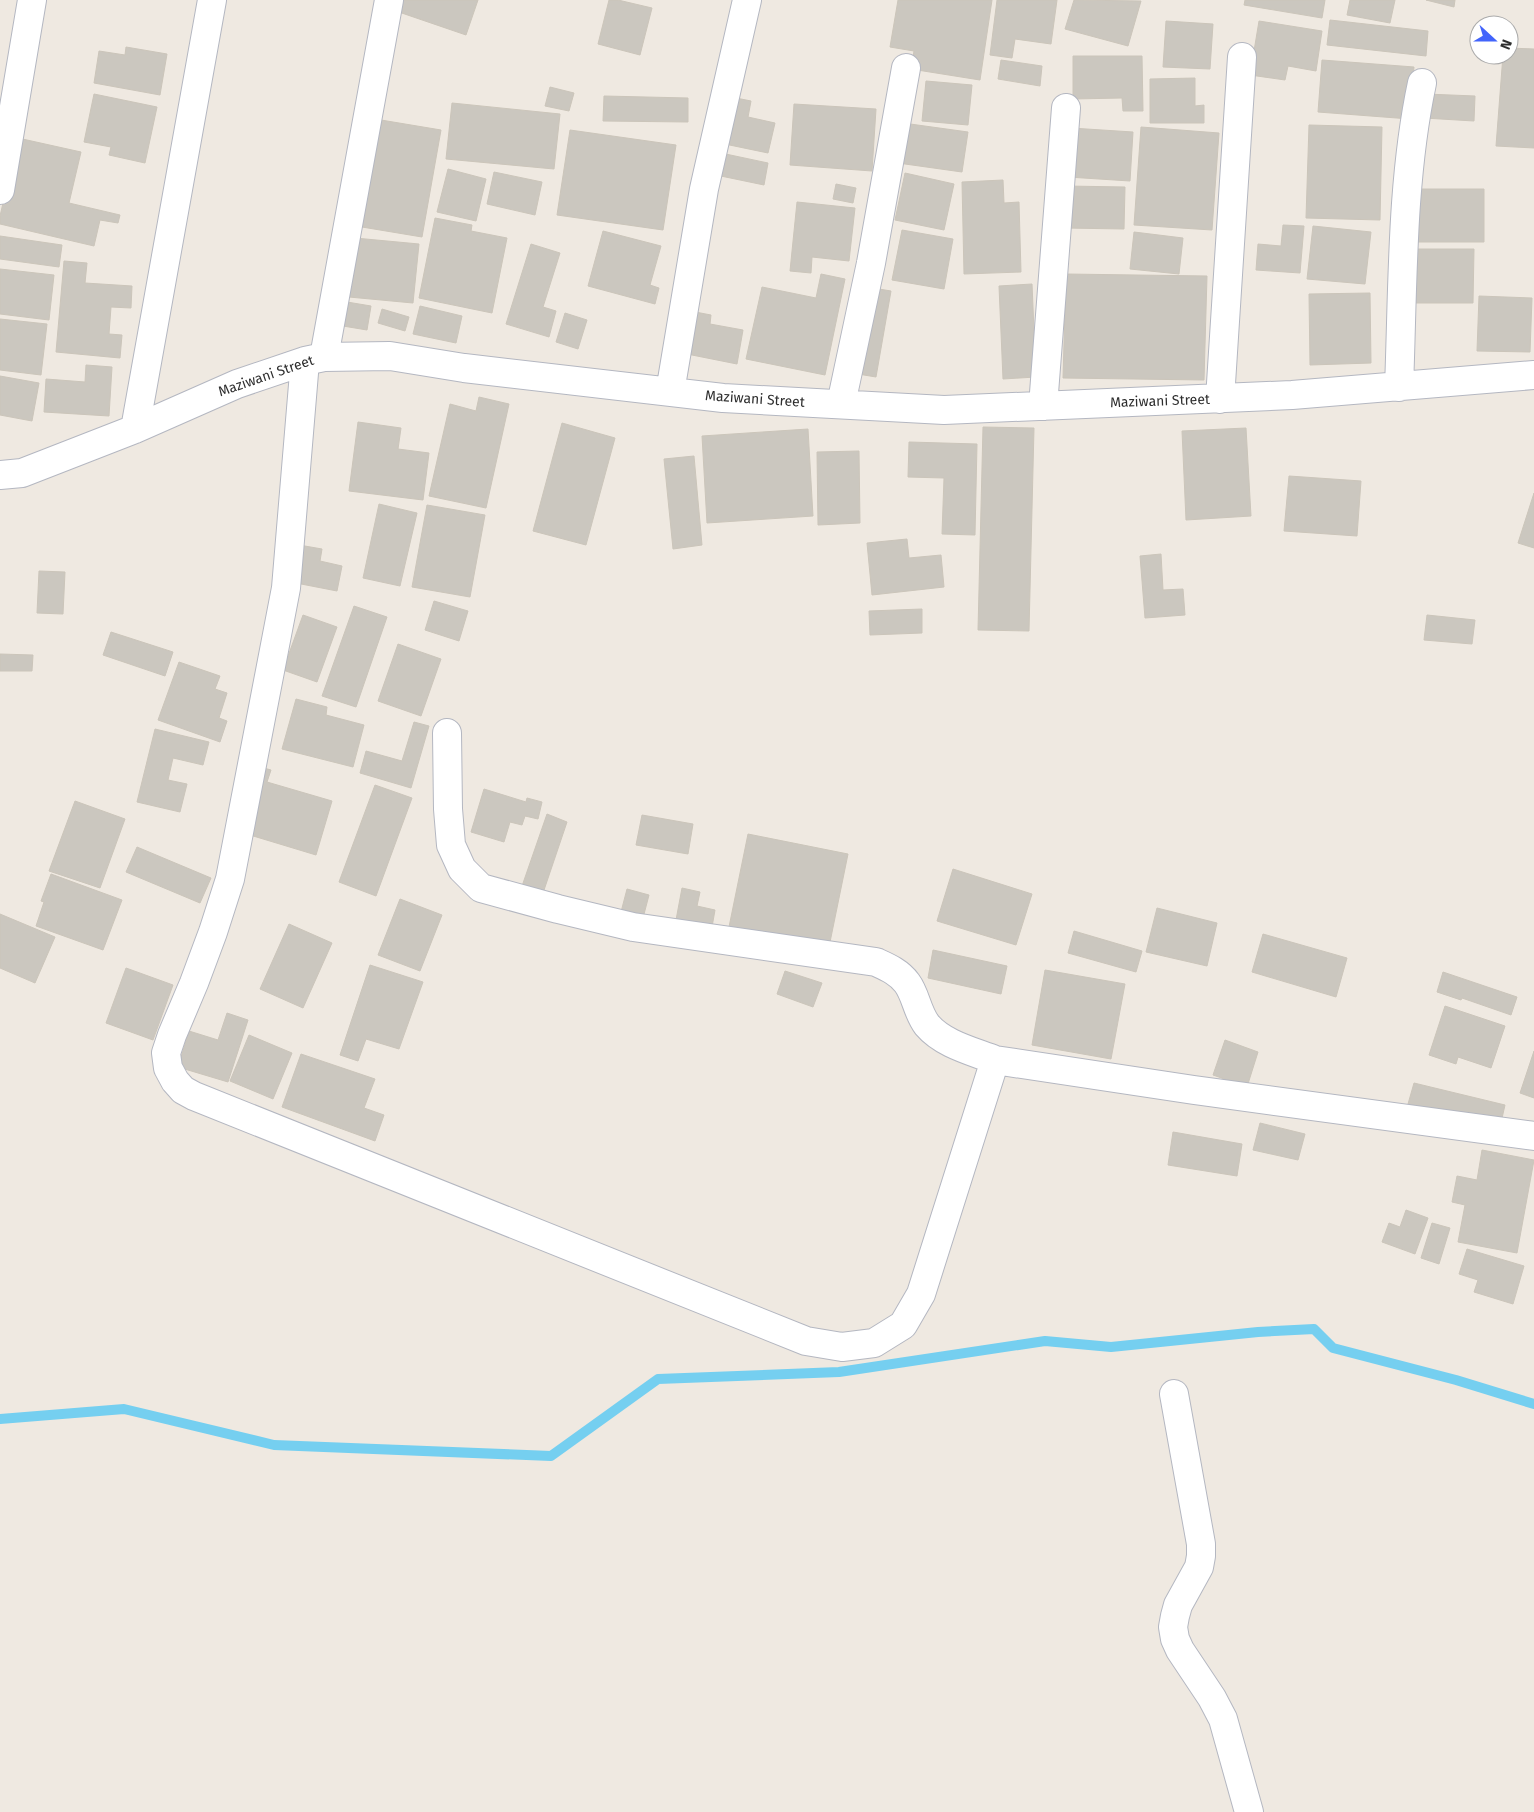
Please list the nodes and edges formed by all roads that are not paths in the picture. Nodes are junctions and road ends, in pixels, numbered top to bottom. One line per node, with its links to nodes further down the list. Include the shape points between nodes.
1 (32, 0): 10 (street)
2 (212, 0): 3 (street); 18 (street)
3 (218, 0)
4 (389, 0): 11 (street)
5 (747, 0): 14 (street, via 704,189)
6 (1242, 57): 15 (street)
7 (906, 68): 16 (street, via 871,263)
8 (1422, 83): 13 (street, via 1407,186)
9 (1066, 108): 17 (street)
10 (0, 190)
11 (315, 359): 14 (street, Maziwani Street, via 390,356); 18 (street, Maziwani Street, via 237,384); 21 (street, via 286,588 230,879 210,941 166,1053 168,1068 179,1086 194,1096 806,1341 842,1347 874,1343 903,1325 921,1294)
12 (1534, 375): 13 (street, Maziwani Street)
13 (1399, 387): 15 (street, Maziwani Street)
14 (670, 392): 16 (street, Maziwani Street)
15 (1220, 399): 17 (street, Maziwani Street)
16 (841, 404): 17 (street, Maziwani Street, via 944,410)
17 (1043, 406)
18 (135, 429): 19 (street, Maziwani Street)
19 (7, 477)
20 (448, 733): 21 (street, via 451,845 462,870 481,888 633,927 876,962 891,969 908,984 919,1014 940,1036)
21 (995, 1060): 22 (street)
22 (1534, 1136)
23 (1174, 1394): 24 (street, via 1201,1550 1199,1567 1174,1616 1175,1639 1223,1720)
24 (1249, 1812)

